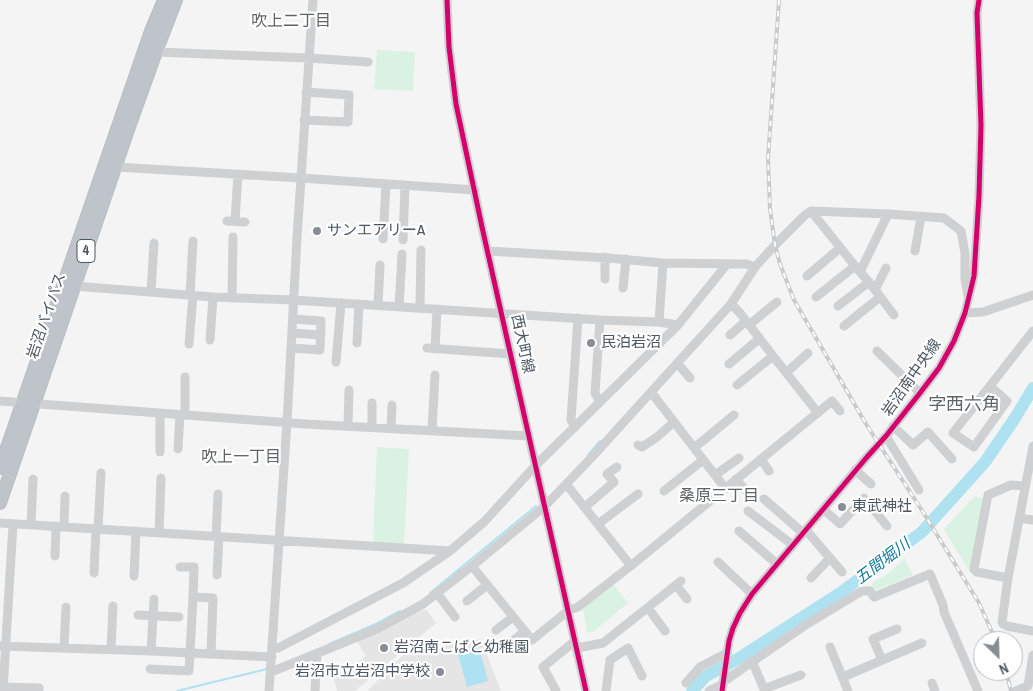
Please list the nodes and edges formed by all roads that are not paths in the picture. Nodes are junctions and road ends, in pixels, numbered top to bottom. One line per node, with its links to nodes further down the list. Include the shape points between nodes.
1 (164, 0): 99 (highway, 岩沼バイパス / 4, via 144,49)
2 (176, 0): 6 (highway, 岩沼バイパス / 4)
3 (312, 0): 7 (street)
4 (447, 0): 16 (street, 西大町線, via 456,104)
5 (979, 0): 52 (street, 岩沼南中央線, via 980,187 974,276)
6 (156, 52): 7 (street); 11 (highway, 岩沼バイパス / 4)
7 (308, 58): 8 (street); 9 (street)
8 (368, 62)
9 (306, 92): 10 (street); 10 (street, via 349,95 348,122)
10 (304, 120): 13 (street)
11 (116, 167): 12 (street); 42 (highway, 岩沼バイパス / 4)
12 (238, 174): 13 (street); 20 (street, via 231,221)
13 (301, 178): 14 (street); 51 (street)
14 (386, 184): 15 (street); 22 (street)
15 (405, 185): 16 (street); 23 (street)
16 (475, 190): 28 (street, 西大町線)
17 (811, 212): 18 (street); 26 (street); 36 (street)
18 (888, 214): 19 (street); 38 (street)
19 (921, 217): 29 (street); 52 (street, via 944,218 961,231)
20 (245, 222)
21 (234, 237): 50 (street)
22 (383, 239)
23 (403, 240)
24 (193, 241): 46 (street)
25 (154, 243): 44 (street)
26 (840, 248): 38 (street); 39 (street)
27 (421, 250): 60 (street)
28 (488, 250): 31 (street); 62 (street, 西大町線)
29 (915, 250)
30 (402, 254): 59 (street)
31 (605, 258): 32 (street); 40 (street)
32 (626, 259): 33 (street); 43 (street)
33 (663, 263): 34 (street); 68 (street)
34 (727, 264): 36 (street); 70 (street)
35 (380, 265): 57 (street)
36 (755, 267): 56 (street)
37 (886, 268): 45 (street)
38 (857, 269): 41 (street); 49 (street)
39 (807, 276)
40 (605, 279)
41 (868, 282): 45 (street); 58 (street)
42 (74, 286): 44 (street); 99 (highway, 岩沼バイパス / 4)
43 (624, 288)
44 (151, 292): 46 (street)
45 (878, 293): 64 (street); 71 (street)
46 (191, 295): 48 (street); 79 (street)
47 (1033, 295): 63 (street, via 983,312)
48 (213, 297): 50 (street); 77 (street)
49 (816, 297)
50 (232, 298): 51 (street)
51 (294, 300): 54 (street); 66 (street)
52 (968, 300): 63 (street, 岩沼南中央線)
53 (777, 302): 69 (street)
54 (340, 303): 55 (street); 85 (street)
55 (359, 304): 57 (street); 78 (street)
56 (731, 304): 69 (street); 86 (street)
57 (378, 305): 59 (street)
58 (838, 306)
59 (399, 307): 60 (street)
60 (420, 308): 61 (street)
61 (437, 309): 62 (street); 83 (street, via 431,348)
62 (502, 313): 65 (street); 83 (street, 西大町線)
63 (965, 313): 96 (street, 岩沼南中央線, via 939,368)
64 (894, 315)
65 (578, 318): 67 (street); 113 (street, via 571,420)
66 (293, 319): 73 (street); 74 (street, via 322,321)
67 (600, 320): 68 (street); 98 (street, via 595,393)
68 (659, 322): 70 (street)
69 (747, 323): 75 (street); 76 (street)
70 (678, 325): 98 (street)
71 (844, 326)
72 (1033, 331): 93 (street)
73 (292, 333): 74 (street); 80 (street)
74 (321, 335): 80 (street, via 320,350)
75 (730, 335)
76 (760, 338): 84 (street); 87 (street)
77 (210, 340)
78 (357, 343)
79 (189, 344)
80 (291, 348): 108 (street)
81 (876, 352): 96 (street)
82 (808, 353): 88 (street)
83 (511, 354): 116 (street, 西大町線)
84 (773, 356): 88 (street); 92 (street)
85 (336, 362)
86 (677, 363): 91 (street); 95 (street)
87 (729, 364)
88 (786, 373): 104 (street)
89 (435, 375): 115 (street)
90 (185, 377): 106 (street)
91 (690, 378)
92 (737, 385)
93 (990, 386): 93 (street, via 953,433 974,447 1007,400)
94 (349, 390): 110 (street)
95 (651, 392): 109 (street); 137 (street)
96 (920, 392): 111 (street, 岩沼南中央線)
97 (0, 401): 99 (street)
98 (600, 402): 113 (street)
99 (28, 403): 105 (street); 129 (highway, 岩沼バイパス / 4); 148 (highway, 岩沼バイパス / 4)
100 (372, 403): 112 (street)
101 (429, 403): 115 (street)
102 (392, 405): 114 (street)
103 (840, 411): 104 (street, via 832,401)
104 (818, 412): 124 (street)
105 (160, 414): 106 (street); 122 (street)
106 (182, 415): 108 (street); 121 (street)
107 (734, 415): 120 (street)
108 (287, 422): 110 (street); 167 (street)
109 (674, 422): 118 (street, via 642,447); 120 (street)
110 (348, 426): 112 (street)
111 (894, 426): 117 (street, 岩沼南中央線); 125 (street, via 913,444 928,432)
112 (372, 427): 114 (street)
113 (575, 427): 127 (street)
114 (390, 428): 115 (street)
115 (430, 430): 116 (street)
116 (529, 436): 127 (street, 西大町線)
117 (886, 436): 130 (street, 岩沼南中央線); 141 (street)
118 (638, 445)
119 (1033, 446): 139 (street)
120 (694, 448): 126 (street)
121 (178, 449)
122 (160, 452)
123 (739, 458): 133 (street)
124 (761, 459): 131 (street); 136 (street)
125 (952, 459)
126 (703, 460): 133 (street); 142 (street)
127 (536, 465): 149 (street, 西大町線); 169 (street, via 484,522)
128 (617, 466): 150 (street, via 607,474 614,482)
129 (0, 468)
130 (855, 470): 138 (street); 151 (street, 岩沼南中央線)
131 (769, 471)
132 (101, 473): 161 (street)
133 (715, 475): 140 (street)
134 (161, 478): 165 (street)
135 (33, 479): 158 (street)
136 (736, 479): 140 (street); 146 (street)
137 (566, 484): 149 (street); 150 (street)
138 (871, 484)
139 (1025, 486): 153 (street); 182 (street, via 1011,485 988,495 974,569)
140 (725, 488): 176 (street)
141 (919, 490)
142 (664, 491)
143 (218, 494): 166 (street)
144 (638, 494): 157 (street)
145 (64, 496): 160 (street)
146 (752, 498)
147 (764, 499): 164 (street)
148 (0, 503)
149 (545, 506): 175 (street); 193 (street, 西大町線)
150 (585, 507): 157 (street)
151 (823, 509): 159 (street, via 840,524 864,498); 164 (street, 岩沼南中央線)
152 (748, 512): 168 (street)
153 (1019, 518): 154 (street); 182 (street)
154 (1033, 520)
155 (0, 523): 156 (street)
156 (12, 524): 158 (street); 206 (street)
157 (598, 524): 176 (street)
158 (31, 525): 160 (street)
159 (887, 526)
160 (60, 527): 161 (street); 170 (street)
161 (97, 529): 162 (street); 178 (street)
162 (136, 531): 165 (street); 180 (street)
163 (739, 531): 173 (street)
164 (804, 531): 168 (street, 岩沼南中央線); 171 (street)
165 (159, 533): 166 (street)
166 (217, 536): 167 (street); 179 (street)
167 (279, 541): 169 (street); 219 (street)
168 (793, 545): 173 (street, 岩沼南中央線)
169 (450, 551): 219 (street, via 395,587 278,648)
170 (54, 556)
171 (830, 558): 177 (street); 181 (street)
172 (718, 562): 185 (street)
173 (777, 564): 185 (street, 岩沼南中央線)
174 (180, 566): 186 (street, via 194,567)
175 (472, 566): 183 (street); 184 (street)
176 (631, 566): 193 (street, via 578,607)
177 (842, 572)
178 (94, 573)
179 (217, 575)
180 (134, 576)
181 (811, 578)
182 (1008, 578): 203 (street, via 1002,622)
183 (487, 585): 189 (street); 198 (street)
184 (437, 593): 197 (street); 214 (street, via 377,629)
185 (752, 594): 216 (street, 岩沼南中央線, via 733,628)
186 (193, 597): 212 (street); 213 (street, via 213,598)
187 (154, 599): 195 (street)
188 (687, 599): 192 (street, via 679,583)
189 (467, 601)
190 (66, 606): 208 (street)
191 (113, 606): 210 (street)
192 (648, 608): 202 (street); 205 (street, via 603,643)
193 (569, 610): 201 (street, via 532,640); 205 (street, 西大町線)
194 (138, 615): 195 (street)
195 (153, 616): 196 (street); 211 (street)
196 (179, 617)
197 (455, 617)
198 (513, 617): 200 (street); 201 (street)
199 (897, 629): 217 (street, via 873,638)
200 (496, 630)
201 (524, 631): 209 (street)
202 (665, 631)
203 (1033, 631)
204 (922, 643): 217 (street)
205 (576, 645): 230 (street, via 542,667); 231 (street, 西大町線)
206 (3, 646): 208 (street); 226 (street)
207 (830, 647): 223 (street)
208 (64, 648): 210 (street)
209 (504, 648)
210 (112, 649): 211 (street)
211 (151, 651): 212 (street)
212 (190, 652): 213 (street); 220 (street, via 189,670)
213 (211, 653): 219 (street)
214 (317, 654): 219 (street); 229 (street)
215 (1033, 655): 236 (street, via 1028,686)
216 (727, 656): 224 (street, via 700,667); 225 (street, 岩沼南中央線)
217 (882, 660): 223 (street)
218 (752, 661): 221 (street, via 764,689); 225 (street); 235 (street, via 862,591 870,591 874,598 930,574)
219 (272, 663): 228 (street)
220 (150, 669)
221 (801, 674)
222 (642, 676): 232 (street, via 628,648 610,660)
223 (843, 677): 234 (street)
224 (686, 683)
225 (723, 684): 233 (street)
226 (4, 689): 227 (street, via 40,688)
227 (40, 691)
228 (269, 691)
229 (315, 691)
230 (556, 691)
231 (586, 691)
232 (606, 691)
233 (709, 691)
234 (848, 691)
235 (978, 691)
236 (1016, 691)

